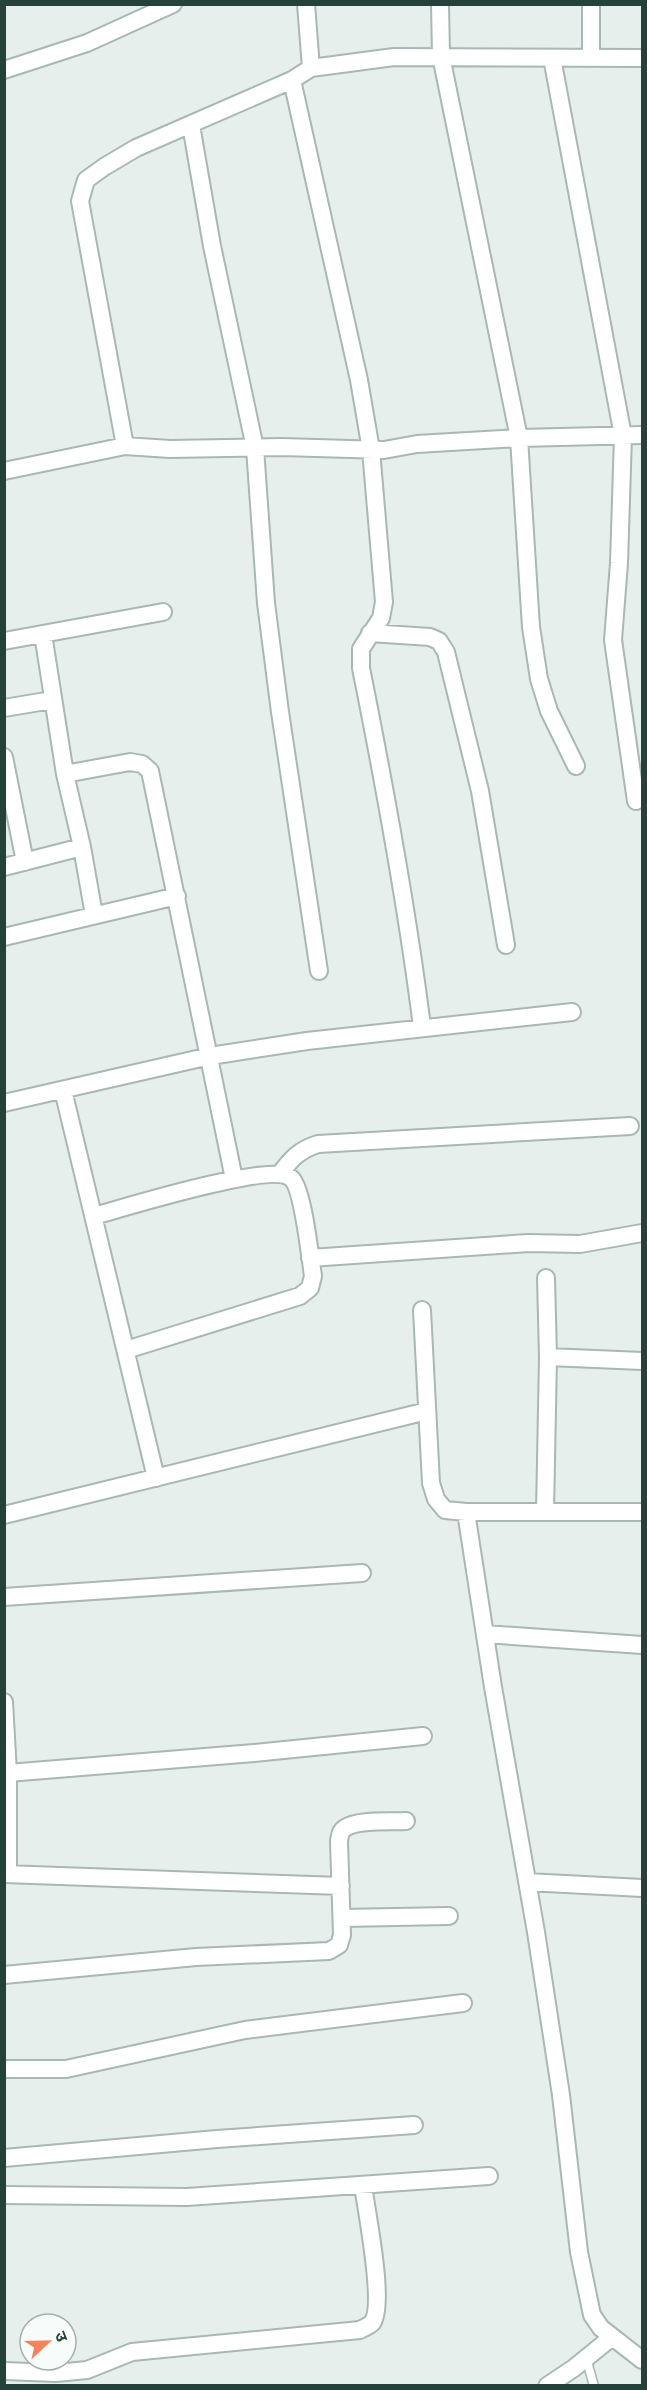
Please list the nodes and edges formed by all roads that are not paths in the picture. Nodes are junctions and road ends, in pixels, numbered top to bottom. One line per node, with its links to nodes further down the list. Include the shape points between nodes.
1 (173, 4): 10 (street, via 87,43)
2 (306, 4): 9 (street)
3 (440, 4): 5 (street)
4 (591, 4): 7 (street)
5 (441, 56): 6 (street); 9 (street, via 394,57); 15 (street)
6 (552, 58): 7 (street); 14 (street)
7 (591, 58): 8 (street)
8 (642, 58)
9 (311, 68): 11 (street)
10 (4, 70)
11 (292, 80): 12 (street); 18 (street)
12 (191, 125): 16 (street, via 136,148 104,167 86,180 80,201); 17 (street)
13 (642, 435): 14 (street)
14 (623, 436): 15 (street); 29 (street, via 613,640)
15 (519, 438): 18 (street); 27 (street, via 531,627 539,679 549,711)
16 (125, 446): 17 (street); 19 (street)
17 (255, 448): 18 (street); 37 (street, via 266,603)
18 (371, 450): 21 (street, via 384,602 381,618)
19 (4, 471)
20 (163, 612): 22 (street)
21 (370, 633): 36 (street, via 430,637 440,641 446,652 480,791); 39 (street, via 361,649 361,668 390,814)
22 (43, 634): 23 (street); 24 (street)
23 (4, 641)
24 (52, 699): 25 (street); 28 (street)
25 (4, 708)
26 (4, 757): 31 (street)
27 (576, 766)
28 (65, 774): 30 (street); 33 (street, via 130,762 142,764 150,771)
29 (636, 801)
30 (82, 848): 31 (street); 34 (street)
31 (25, 862): 32 (street)
32 (4, 867)
33 (177, 896): 34 (street); 40 (street)
34 (94, 915): 35 (street)
35 (4, 937)
36 (506, 945)
37 (319, 971)
38 (572, 1012): 39 (street)
39 (422, 1027): 40 (street)
40 (210, 1056): 41 (street); 45 (street)
41 (63, 1090): 42 (street); 46 (street)
42 (4, 1103)
43 (630, 1126): 44 (street, via 318,1144 293,1156)
44 (280, 1174): 45 (street); 48 (street, via 291,1178 299,1192)
45 (234, 1179): 46 (street)
46 (94, 1216): 51 (street)
47 (642, 1233): 48 (street, via 580,1244 528,1243)
48 (310, 1258): 51 (street, via 310,1288 300,1296)
49 (546, 1278): 52 (street)
50 (422, 1310): 54 (street)
51 (126, 1350): 55 (street)
52 (548, 1357): 53 (street); 57 (street)
53 (642, 1361)
54 (427, 1411): 55 (street); 56 (street, via 431,1482 436,1498 445,1510)
55 (156, 1478): 59 (street)
56 (466, 1512): 57 (street); 62 (street)
57 (545, 1512): 58 (street)
58 (642, 1512)
59 (4, 1515)
60 (362, 1574): 61 (street)
61 (4, 1597)
62 (485, 1635): 63 (street); 69 (street)
63 (642, 1645)
64 (4, 1702): 66 (street)
65 (423, 1736): 66 (street)
66 (8, 1773): 68 (street)
67 (406, 1821): 70 (street, via 355,1824 340,1832)
68 (6, 1874): 70 (street)
69 (527, 1882): 71 (street); 82 (street, via 561,2095 579,2252 592,2315)
70 (341, 1886): 73 (street)
71 (642, 1888)
72 (449, 1916): 73 (street)
73 (342, 1918): 74 (street, via 339,1945 328,1951 196,1957)
74 (4, 1976)
75 (463, 2002): 76 (street, via 245,2030 66,2069)
76 (4, 2069)
77 (414, 2125): 78 (street)
78 (4, 2158)
79 (489, 2176): 80 (street)
80 (363, 2185): 81 (street, via 188,2197); 85 (street, via 378,2292 372,2323 360,2330 132,2352 87,2370)
81 (4, 2195)
82 (612, 2337): 83 (street); 84 (street)
83 (640, 2354)
84 (586, 2358): 86 (street); 87 (lane)
85 (4, 2371)
86 (547, 2385)
87 (594, 2385)

